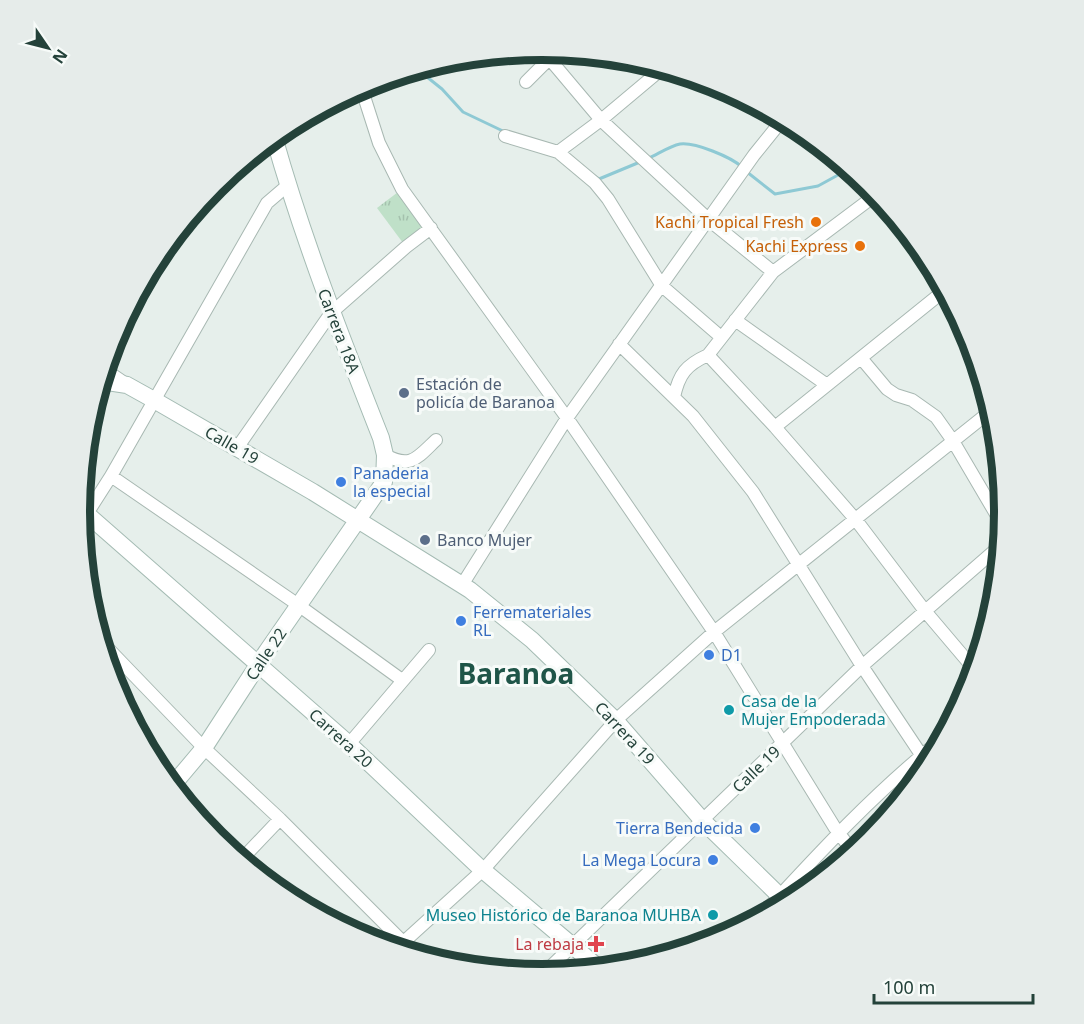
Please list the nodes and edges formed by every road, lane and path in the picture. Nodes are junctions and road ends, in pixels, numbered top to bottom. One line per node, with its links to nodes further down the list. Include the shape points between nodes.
1 (543, 60): 4 (street)
2 (555, 60): 6 (street)
3 (656, 74): 6 (street)
4 (526, 82)
5 (364, 96): 14 (street, via 398,180)
6 (601, 120): 10 (street); 13 (street)
7 (777, 126): 13 (street)
8 (505, 136): 10 (street)
9 (277, 146): 11 (main road, Carrera 18A)
10 (558, 153): 16 (street, via 608,199)
11 (288, 185): 18 (main road, Carrera 18A); 29 (street, via 267,203)
12 (869, 200): 15 (street)
13 (709, 220): 15 (street); 16 (street)
14 (431, 228): 18 (street); 31 (street)
15 (773, 273): 19 (street)
16 (662, 286): 20 (street); 21 (street)
17 (938, 296): 23 (street)
18 (331, 313): 35 (street); 36 (main road, Carrera 18A)
19 (735, 321): 20 (street); 27 (street)
20 (722, 337): 22 (street)
21 (619, 344): 28 (street); 31 (street)
22 (708, 355): 28 (street, via 678,378); 32 (street)
23 (861, 358): 27 (street); 34 (street, via 886,388 936,417)
24 (112, 374): 26 (street)
25 (109, 382): 26 (main road, Calle 19)
26 (128, 385): 29 (main road, Calle 19)
27 (826, 385): 32 (street)
28 (674, 397): 44 (street, via 753,492)
29 (154, 400): 35 (main road, Calle 19); 37 (street)
30 (984, 417): 34 (street)
31 (567, 418): 45 (street); 48 (street)
32 (775, 427): 41 (street)
33 (436, 440): 36 (street, via 411,461 399,462)
34 (953, 441): 39 (street); 41 (street)
35 (237, 448): 40 (main road, Calle 19)
36 (385, 455): 40 (main road, Carrera 18A, via 384,482)
37 (111, 476): 38 (street); 46 (street)
38 (90, 504)
39 (994, 511)
40 (358, 520): 45 (main road, Carrera 19); 46 (main road, Calle 22)
41 (856, 520): 44 (street); 47 (street)
42 (90, 522): 52 (main road, Carrera 20)
43 (992, 554): 47 (street, Calle 19)
44 (799, 563): 48 (street); 53 (street)
45 (462, 585): 55 (main road, Carrera 19, via 532,640)
46 (299, 606): 52 (main road, Calle 22); 54 (street)
47 (925, 611): 51 (street); 53 (street, Calle 19)
48 (714, 632): 55 (street); 56 (street)
49 (429, 650): 54 (street)
50 (113, 653): 58 (street)
51 (968, 662)
52 (259, 665): 57 (main road, Carrera 20); 58 (main road, Calle 22)
53 (862, 666): 56 (street, Calle 19); 59 (street)
54 (402, 680): 57 (street)
55 (615, 720): 63 (main road, Carrera 19); 67 (street)
56 (783, 743): 63 (street, Calle 19); 64 (street)
57 (349, 744): 67 (main road, Carrera 20)
58 (204, 748): 61 (main road, Calle 22); 62 (street)
59 (922, 756)
60 (913, 770): 64 (street)
61 (178, 779)
62 (280, 819): 66 (street); 70 (street)
63 (703, 821): 69 (main road, Carrera 19); 72 (street, Calle 19)
64 (838, 832): 65 (street); 68 (street)
65 (848, 845)
66 (247, 854)
67 (483, 870): 71 (street); 72 (main road, Carrera 20)
68 (793, 888)
69 (780, 896)
70 (393, 939)
71 (403, 942)
72 (573, 945): 73 (main road, Carrera 20); 74 (street, Calle 19)
73 (591, 961)
74 (554, 964)

